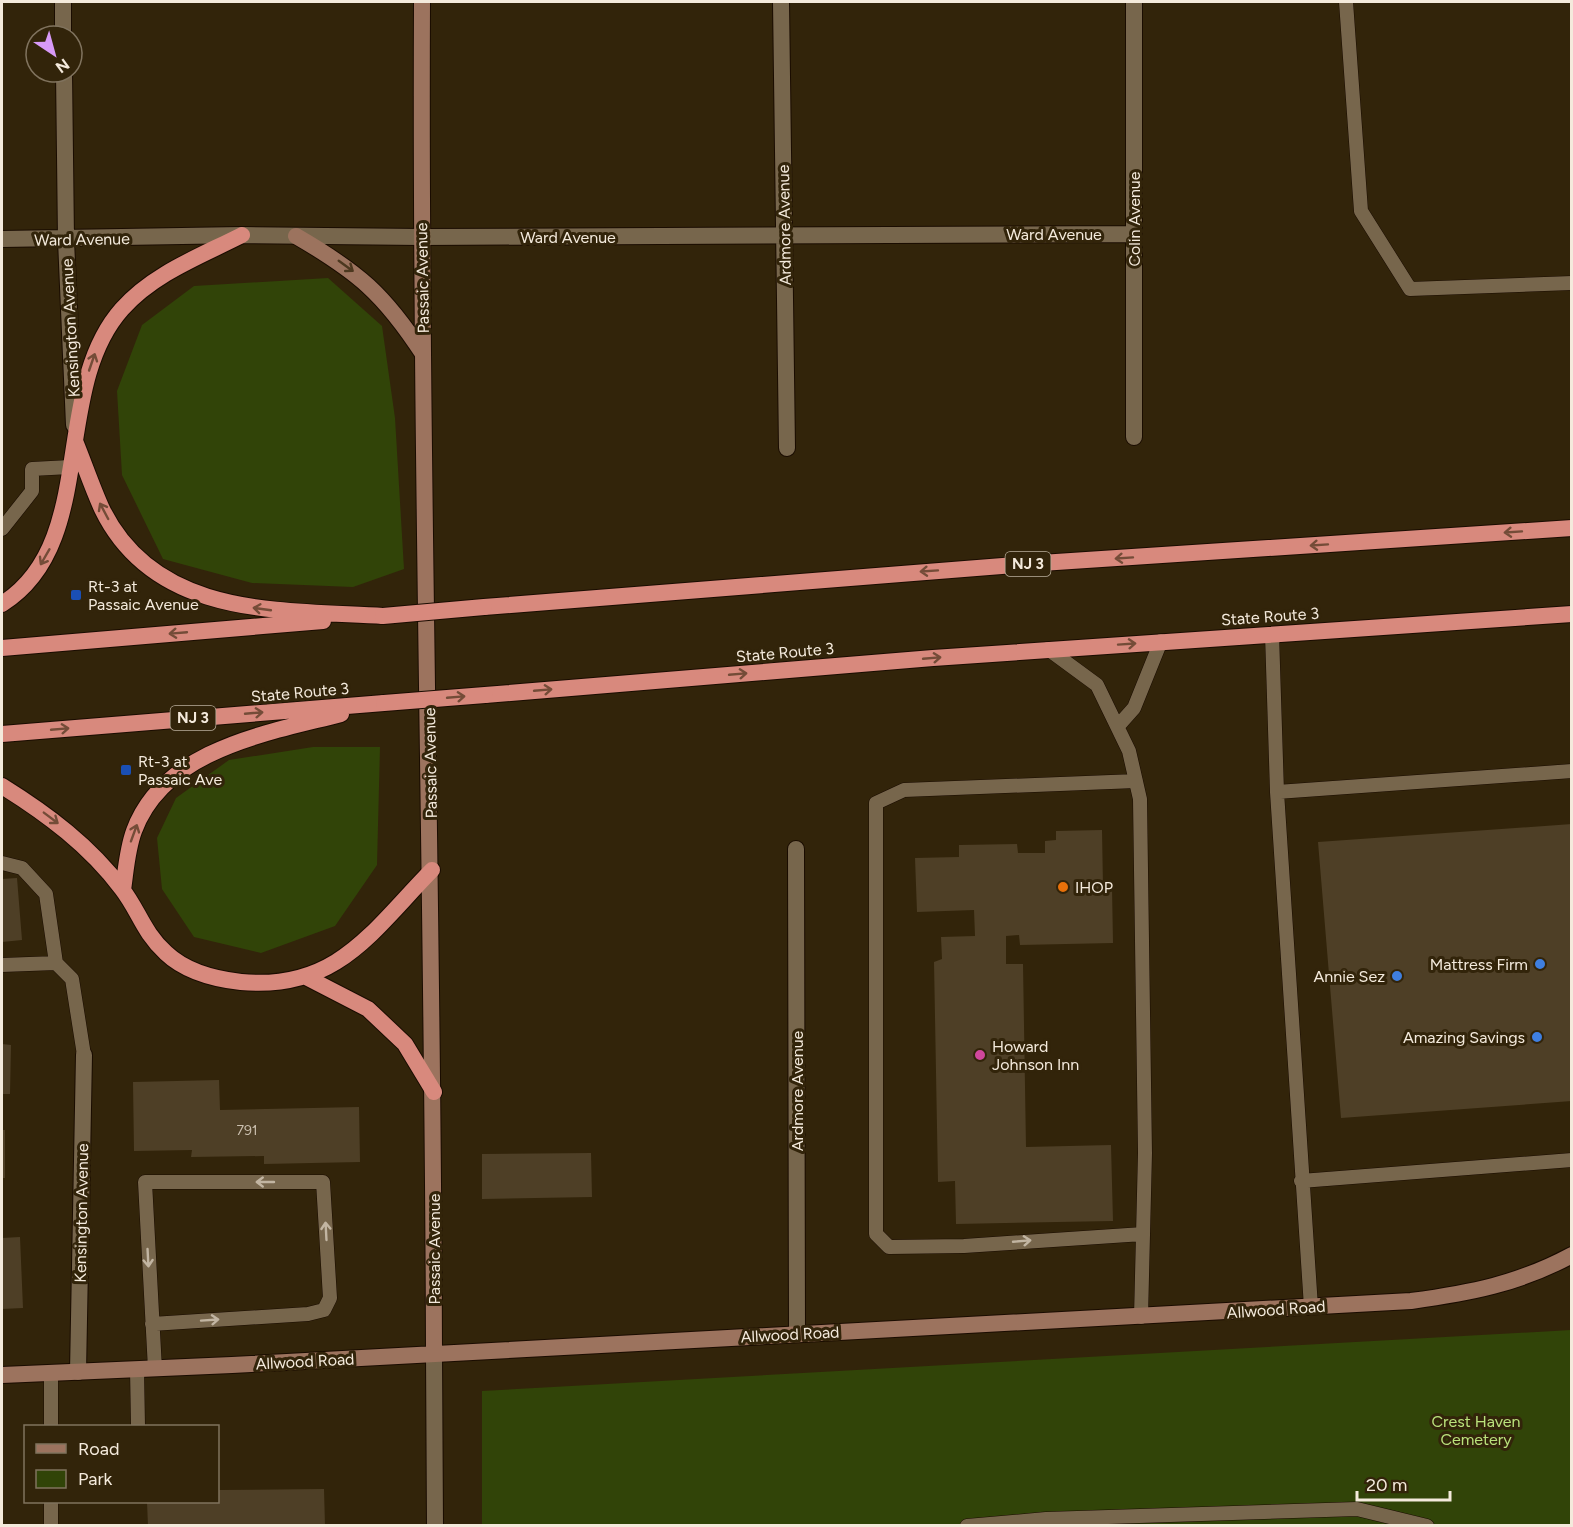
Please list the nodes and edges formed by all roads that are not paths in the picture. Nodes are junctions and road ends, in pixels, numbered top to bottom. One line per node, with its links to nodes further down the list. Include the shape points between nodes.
1 (63, 2): 6 (street)
2 (422, 2): 12 (main road, Passaic Avenue)
3 (782, 2): 11 (street, Ardmore Avenue)
4 (1134, 2): 8 (street, Colin Avenue)
5 (1346, 2): 15 (lane, via 1362,211 1410,290)
6 (63, 24)
7 (64, 84): 14 (street, Kensington Avenue)
8 (1134, 234): 11 (street, Ward Avenue); 17 (street, Colin Avenue)
9 (242, 236): 10 (street, Ward Avenue); 14 (street, Ward Avenue); 18 (highway, one-way to 9, via 90,363 105,331 122,309 162,275)
10 (296, 236): 12 (street, Ward Avenue); 16 (main road, one-way to 16, via 362,278 401,320)
11 (784, 236): 12 (street, Ward Avenue); 19 (street, Ardmore Avenue)
12 (421, 237): 16 (main road, Passaic Avenue)
13 (2, 239): 14 (street, Ward Avenue)
14 (66, 240): 18 (street, Kensington Avenue)
15 (1572, 283)
16 (424, 356): 39 (main road, Passaic Avenue)
17 (1134, 437)
18 (75, 440): 20 (highway); 25 (highway, one-way to 18, via 267,610 188,591 162,578 138,558 103,510)
19 (788, 448)
20 (70, 466): 22 (lane, via 32,469 32,491); 23 (highway, one-way to 23, via 52,544 32,579 20,593)
21 (1572, 528): 25 (highway, NJ 3, one-way to 25, bridge, via 985,567)
22 (2, 529)
23 (2, 604)
24 (1572, 614): 26 (highway, State Route 3 / NJ 3)
25 (383, 616): 28 (highway, NJ 3, one-way to 28)
26 (1272, 634): 27 (highway, State Route 3 / NJ 3); 36 (lane)
27 (1161, 641): 29 (highway, State Route 3 / NJ 3, one-way to 27); 31 (lane, via 1134,708)
28 (2, 648)
29 (1048, 650): 30 (highway, State Route 3 / NJ 3, one-way to 29, bridge); 31 (lane, via 1097,685)
30 (384, 703): 32 (highway, State Route 3 / NJ 3, one-way to 30); 40 (highway, one-way to 30, via 134,831 145,810 197,761 250,738)
31 (1118, 726): 34 (lane)
32 (2, 734)
33 (1572, 771): 36 (lane)
34 (1136, 781): 48 (lane, via 1140,799); 48 (lane, one-way to 48, via 904,790 876,803 876,1234 890,1247)
35 (2, 786): 40 (highway, one-way to 40, via 62,826)
36 (1277, 792): 47 (lane)
37 (796, 849): 53 (street, Ardmore Avenue)
38 (2, 863): 41 (lane, via 22,868 46,894)
39 (432, 870): 43 (highway, via 343,959); 45 (main road, Passaic Avenue)
40 (123, 890): 43 (highway, via 141,925 166,954 192,970 223,980 271,984)
41 (56, 963): 42 (lane); 44 (lane, via 72,979)
42 (2, 966)
43 (306, 977): 45 (highway, via 368,1009 405,1044)
44 (84, 1055): 57 (street, Kensington Avenue)
45 (434, 1092): 54 (main road, Passaic Avenue)
46 (1572, 1160): 47 (lane)
47 (1301, 1181): 50 (lane)
48 (1143, 1234): 51 (lane)
49 (1572, 1255): 50 (main road, Allwood Road, via 1511,1283 1465,1294)
50 (1311, 1307): 51 (main road, Allwood Road)
51 (1141, 1317): 53 (main road, Allwood Road)
52 (152, 1324): 52 (lane, one-way to 52, via 324,1310 330,1298 323,1182 145,1182); 56 (lane)
53 (797, 1334): 54 (main road, Allwood Road)
54 (435, 1354): 56 (main road, Allwood Road); 65 (street, Passaic Avenue)
55 (137, 1369): 56 (main road, Allwood Road); 57 (main road, Allwood Road); 61 (lane)
56 (155, 1369)
57 (78, 1372): 58 (main road, Allwood Road)
58 (51, 1373): 59 (main road, Allwood Road); 60 (lane)
59 (2, 1375)
60 (51, 1425)
61 (138, 1425)
62 (51, 1503): 64 (lane)
63 (1379, 1520): 66 (lane, via 1357,1509 1345,1509 1046,1519); 67 (lane)
64 (51, 1526)
65 (435, 1526)
66 (967, 1526)
67 (1428, 1526)

